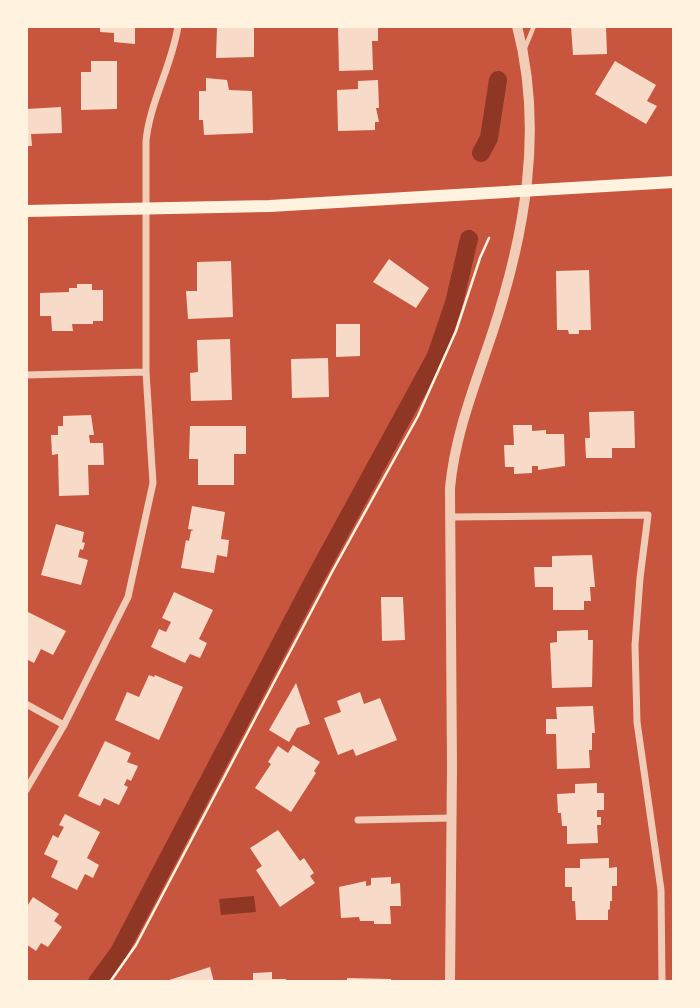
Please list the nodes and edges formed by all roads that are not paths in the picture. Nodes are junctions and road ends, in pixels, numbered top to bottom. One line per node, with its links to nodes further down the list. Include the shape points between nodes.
1 (178, 26): 7 (street, via 148,124)
2 (517, 26): 4 (street)
3 (534, 26): 4 (lane)
4 (523, 51): 6 (street, via 530,114)
5 (674, 182): 6 (main road)
6 (527, 190): 7 (main road); 11 (street, via 510,276 456,445)
7 (144, 209): 8 (main road); 9 (street)
8 (26, 211)
9 (146, 372): 10 (street); 13 (street, via 153,483 128,597)
10 (26, 375)
11 (449, 517): 15 (street); 18 (street, via 649,515 635,645 637,722 661,890)
12 (26, 704): 13 (street)
13 (64, 725): 14 (street)
14 (26, 790)
15 (452, 818): 16 (street); 17 (street)
16 (358, 820)
17 (450, 982)
18 (662, 982)

